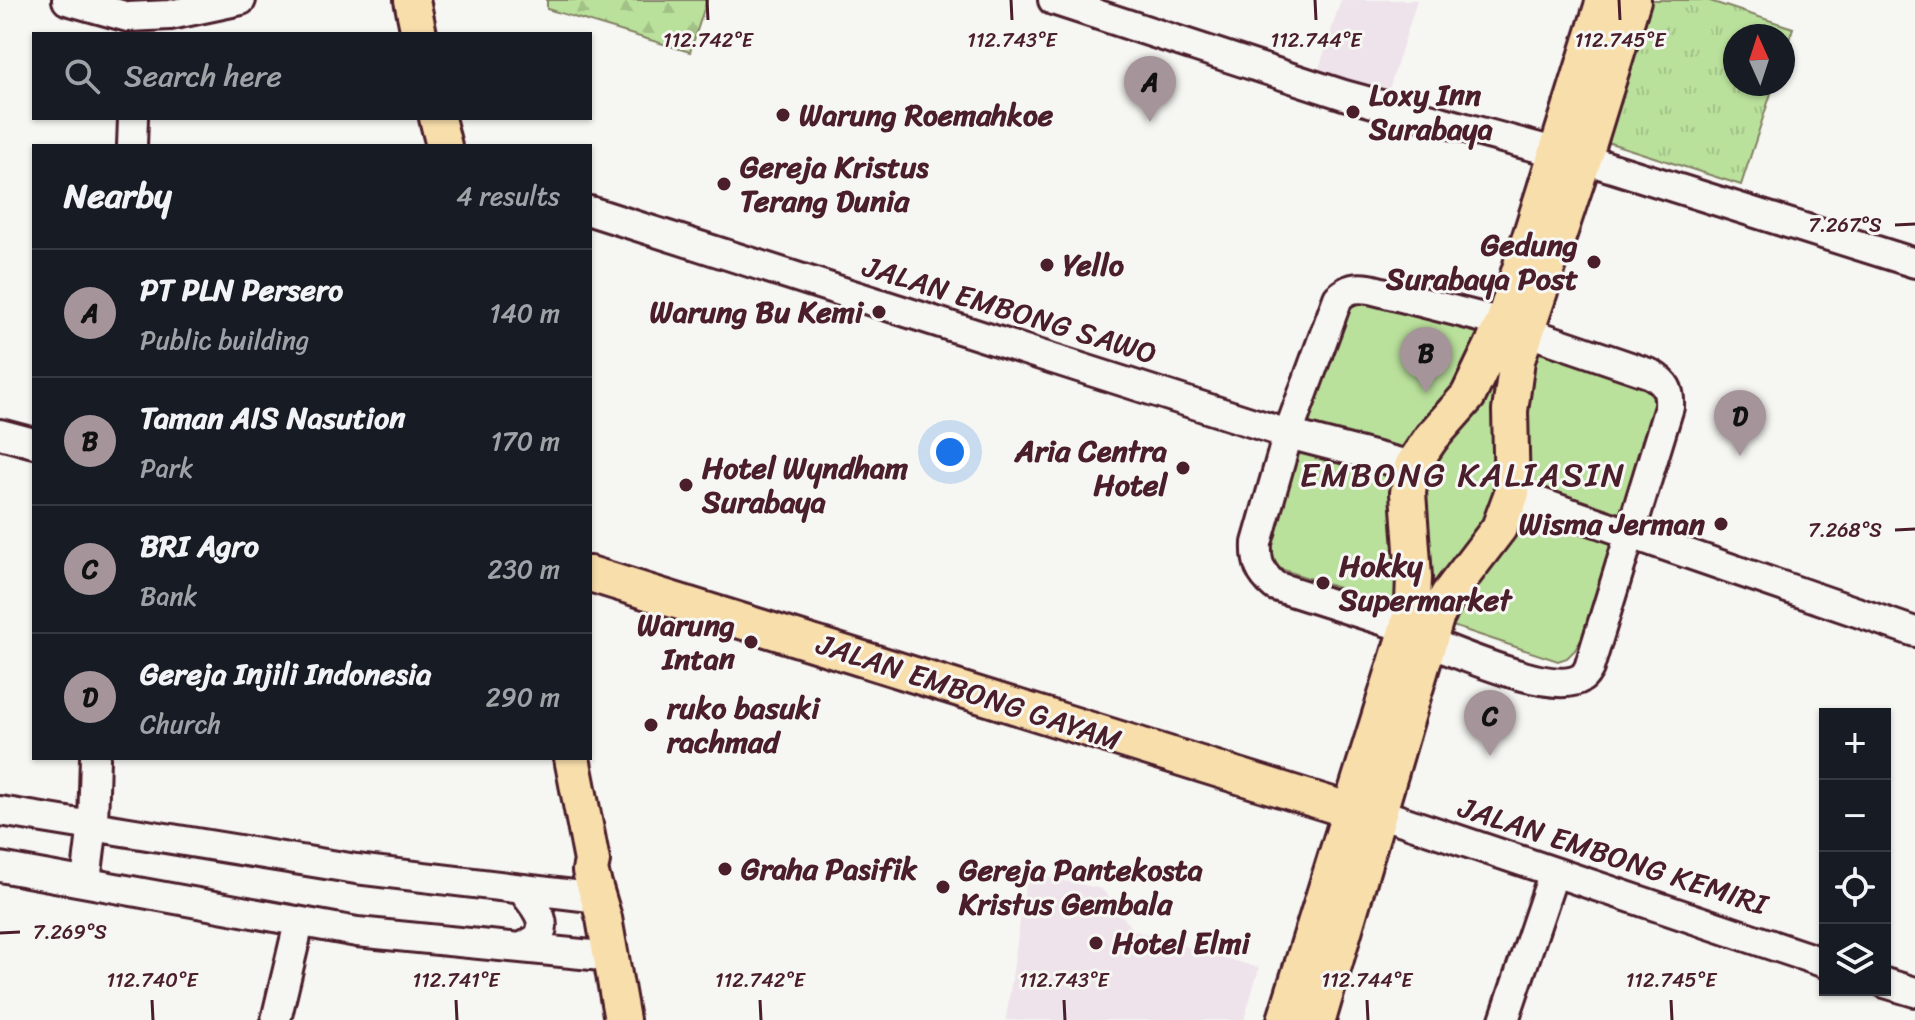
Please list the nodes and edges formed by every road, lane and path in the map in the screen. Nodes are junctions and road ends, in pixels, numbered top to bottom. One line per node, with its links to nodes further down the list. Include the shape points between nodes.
1 (67, 0): 9 (street)
2 (241, 0): 8 (street)
3 (394, 0): 11 (main road)
4 (412, 0): 12 (main road)
5 (1053, 0): 19 (street, via 1344,95)
6 (1604, 0): 19 (main road)
7 (1633, 0): 19 (main road)
8 (195, 6): 9 (street, via 170,15); 10 (street)
9 (123, 18)
10 (180, 32)
11 (400, 32)
12 (419, 32)
13 (133, 120): 16 (street)
14 (418, 120): 17 (main road)
15 (438, 120): 18 (main road)
16 (132, 144)
17 (424, 144)
18 (444, 144)
19 (1571, 156): 21 (street); 22 (main road)
20 (592, 212): 25 (street, JALAN EMBONG SAWO)
21 (1915, 263)
22 (1514, 327): 25 (street, via 1370,289 1346,290 1338,298); 26 (main road); 27 (main road); 28 (street, via 1664,381 1669,407)
23 (0, 434): 24 (street)
24 (32, 442)
25 (1284, 447): 26 (street, JALAN EMBONG SAWO); 31 (street, via 1257,543 1259,569 1275,586)
26 (1412, 466): 31 (main road, via 1408,493)
27 (1512, 493): 28 (street); 31 (main road, via 1499,528)
28 (1628, 535): 30 (street); 31 (street, via 1589,668 1581,678 1533,679)
29 (592, 575): 36 (main road, JALAN EMBONG GAYAM)
30 (1915, 632)
31 (1417, 635): 36 (main road)
32 (95, 760): 37 (street)
33 (562, 760): 41 (main road, via 583,863)
34 (572, 760): 41 (main road)
35 (0, 811): 37 (street)
36 (1364, 812): 39 (street, JALAN EMBONG KEMIRI); 51 (main road); 52 (main road)
37 (93, 824): 40 (street); 42 (street)
38 (0, 867): 40 (street)
39 (1554, 872): 46 (street, JALAN EMBONG KEMIRI); 53 (street)
40 (86, 881): 43 (street)
41 (595, 885): 42 (street); 45 (main road)
42 (523, 891): 44 (street, via 543,924 538,938)
43 (299, 923): 44 (street); 49 (street)
44 (523, 947): 45 (street)
45 (612, 957): 50 (main road)
46 (1819, 961)
47 (1891, 985): 48 (street)
48 (1915, 992)
49 (276, 1020)
50 (622, 1020)
51 (1285, 1020)
52 (1318, 1020)
53 (1504, 1020)

